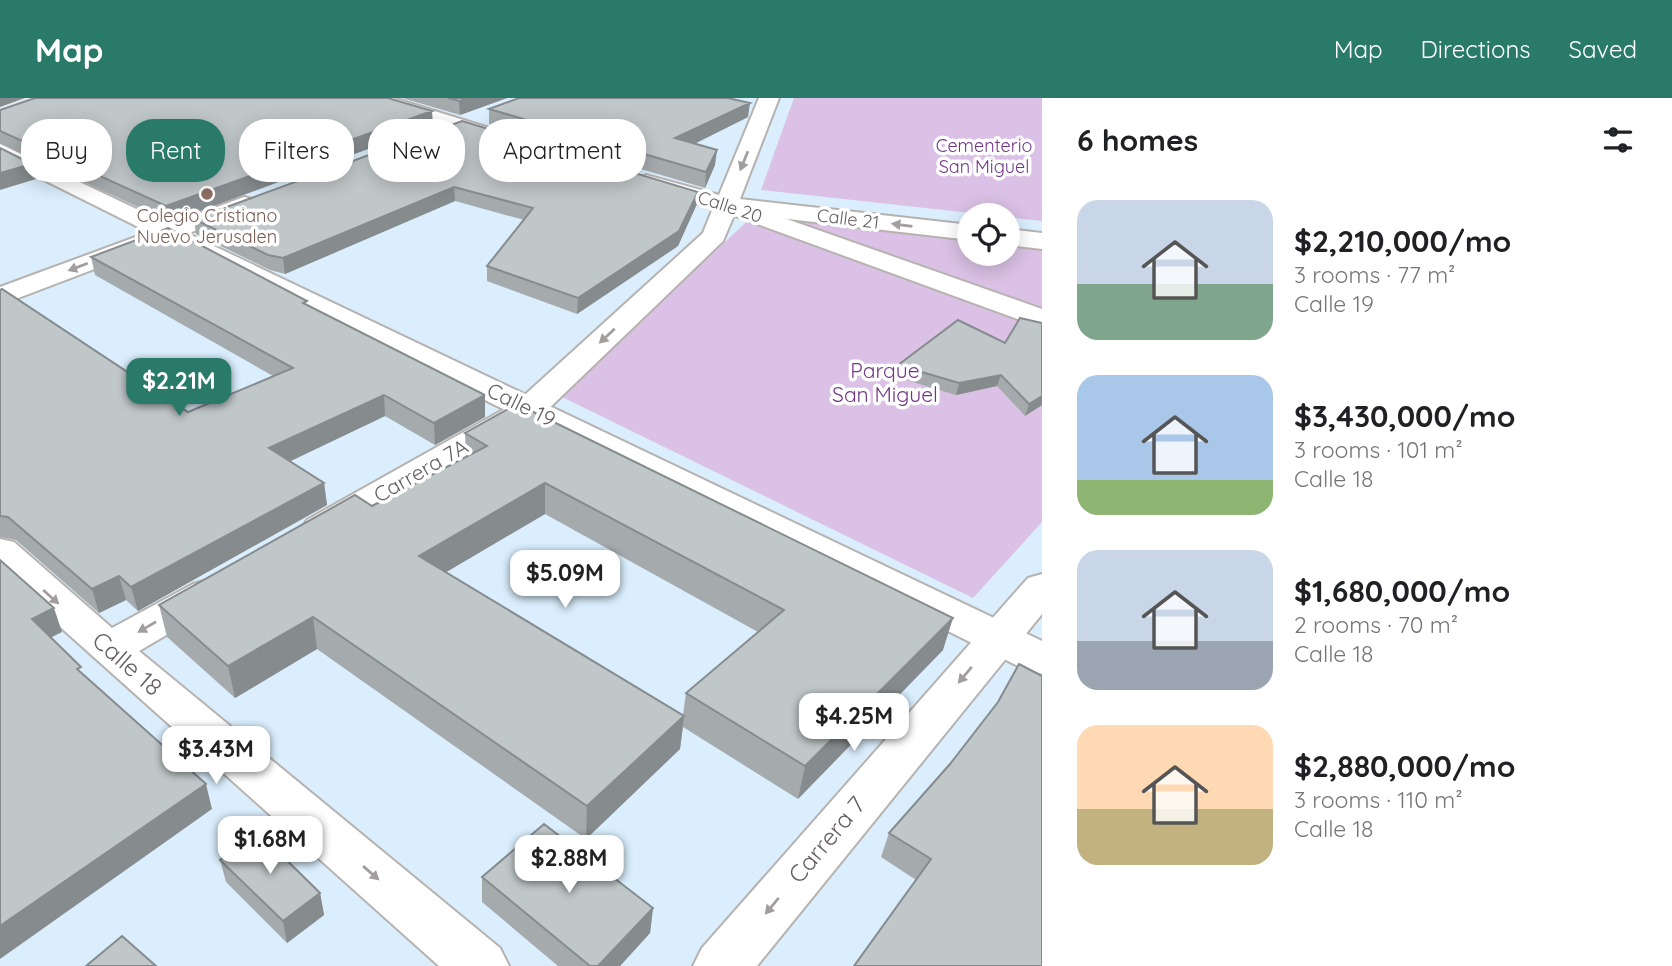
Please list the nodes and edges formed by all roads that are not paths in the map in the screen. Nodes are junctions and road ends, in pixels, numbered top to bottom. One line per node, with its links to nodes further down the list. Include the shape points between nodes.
1 (373, 98): 4 (street)
2 (769, 98): 9 (street, Carrera 7A, one-way to 9)
3 (496, 111): 5 (street)
4 (440, 119)
5 (465, 123)
6 (0, 150): 10 (street, Calle 19)
7 (646, 181): 9 (street, Calle 20)
8 (269, 195): 10 (street)
9 (727, 205): 11 (street, Calle 21, one-way to 9); 15 (street, Calle 20); 16 (street, Carrera 7A, one-way to 16, via 714,236)
10 (168, 232): 14 (street, one-way to 14); 16 (street, Calle 19)
11 (957, 232)
12 (1020, 238): 13 (street)
13 (1042, 241)
14 (0, 297)
15 (1042, 318)
16 (529, 409): 17 (street, Carrera 7A); 21 (street, Calle 19)
17 (289, 546)
18 (0, 551): 22 (street, Calle 18, one-way to 22)
19 (229, 580): 22 (street, one-way to 22)
20 (1042, 586): 21 (street, Carrera 7)
21 (997, 637): 23 (street, Calle 19); 25 (street, Carrera 7, one-way to 25)
22 (109, 649): 24 (street, Calle 18, one-way to 24)
23 (1042, 659)
24 (480, 966)
25 (722, 966)

